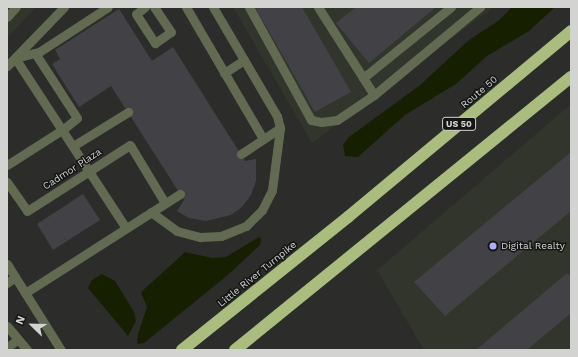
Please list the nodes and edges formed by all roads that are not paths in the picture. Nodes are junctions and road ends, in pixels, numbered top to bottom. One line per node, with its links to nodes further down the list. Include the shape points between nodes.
1 (16, 7): 12 (street)
2 (64, 7): 15 (street)
3 (108, 7): 14 (street)
4 (145, 7): 5 (street, via 136,14 155,43 171,32)
5 (154, 7)
6 (186, 7): 18 (street)
7 (214, 7): 16 (street)
8 (250, 7): 21 (street, via 311,120 337,120)
9 (318, 7): 20 (street)
10 (451, 7): 20 (street)
11 (480, 7): 21 (street)
12 (7, 17)
13 (571, 32): 34 (highway, Route 50 / US 50)
14 (35, 53): 15 (street); 24 (street, via 78,118)
15 (15, 58): 17 (street); 24 (street)
16 (244, 60): 18 (street); 23 (street, via 277,116)
17 (7, 66)
18 (224, 72): 25 (street)
19 (571, 77): 46 (highway)
20 (363, 78): 21 (street)
21 (374, 95)
22 (128, 112): 26 (street)
23 (280, 128): 25 (street); 33 (street, via 272,190 262,210 246,226 221,236 200,237 177,231)
24 (62, 130): 26 (street); 28 (street)
25 (263, 139): 27 (street)
26 (73, 146): 29 (street)
27 (241, 154)
28 (7, 165)
29 (89, 171): 30 (street, Cadmor Plaza, via 27,211); 32 (street, Cadmor Plaza, via 130,146); 35 (street)
30 (7, 182)
31 (180, 194): 32 (street)
32 (165, 203): 33 (street)
33 (151, 212): 35 (street)
34 (348, 218): 45 (highway, Little River Turnpike / US 50)
35 (126, 228): 39 (street)
36 (7, 264): 37 (street)
37 (15, 277): 38 (street); 39 (street)
38 (7, 283)
39 (25, 293): 44 (street)
40 (7, 327): 41 (street)
41 (18, 339): 42 (street); 43 (street)
42 (9, 346)
43 (27, 350)
44 (60, 350)
45 (182, 350)
46 (235, 350)

